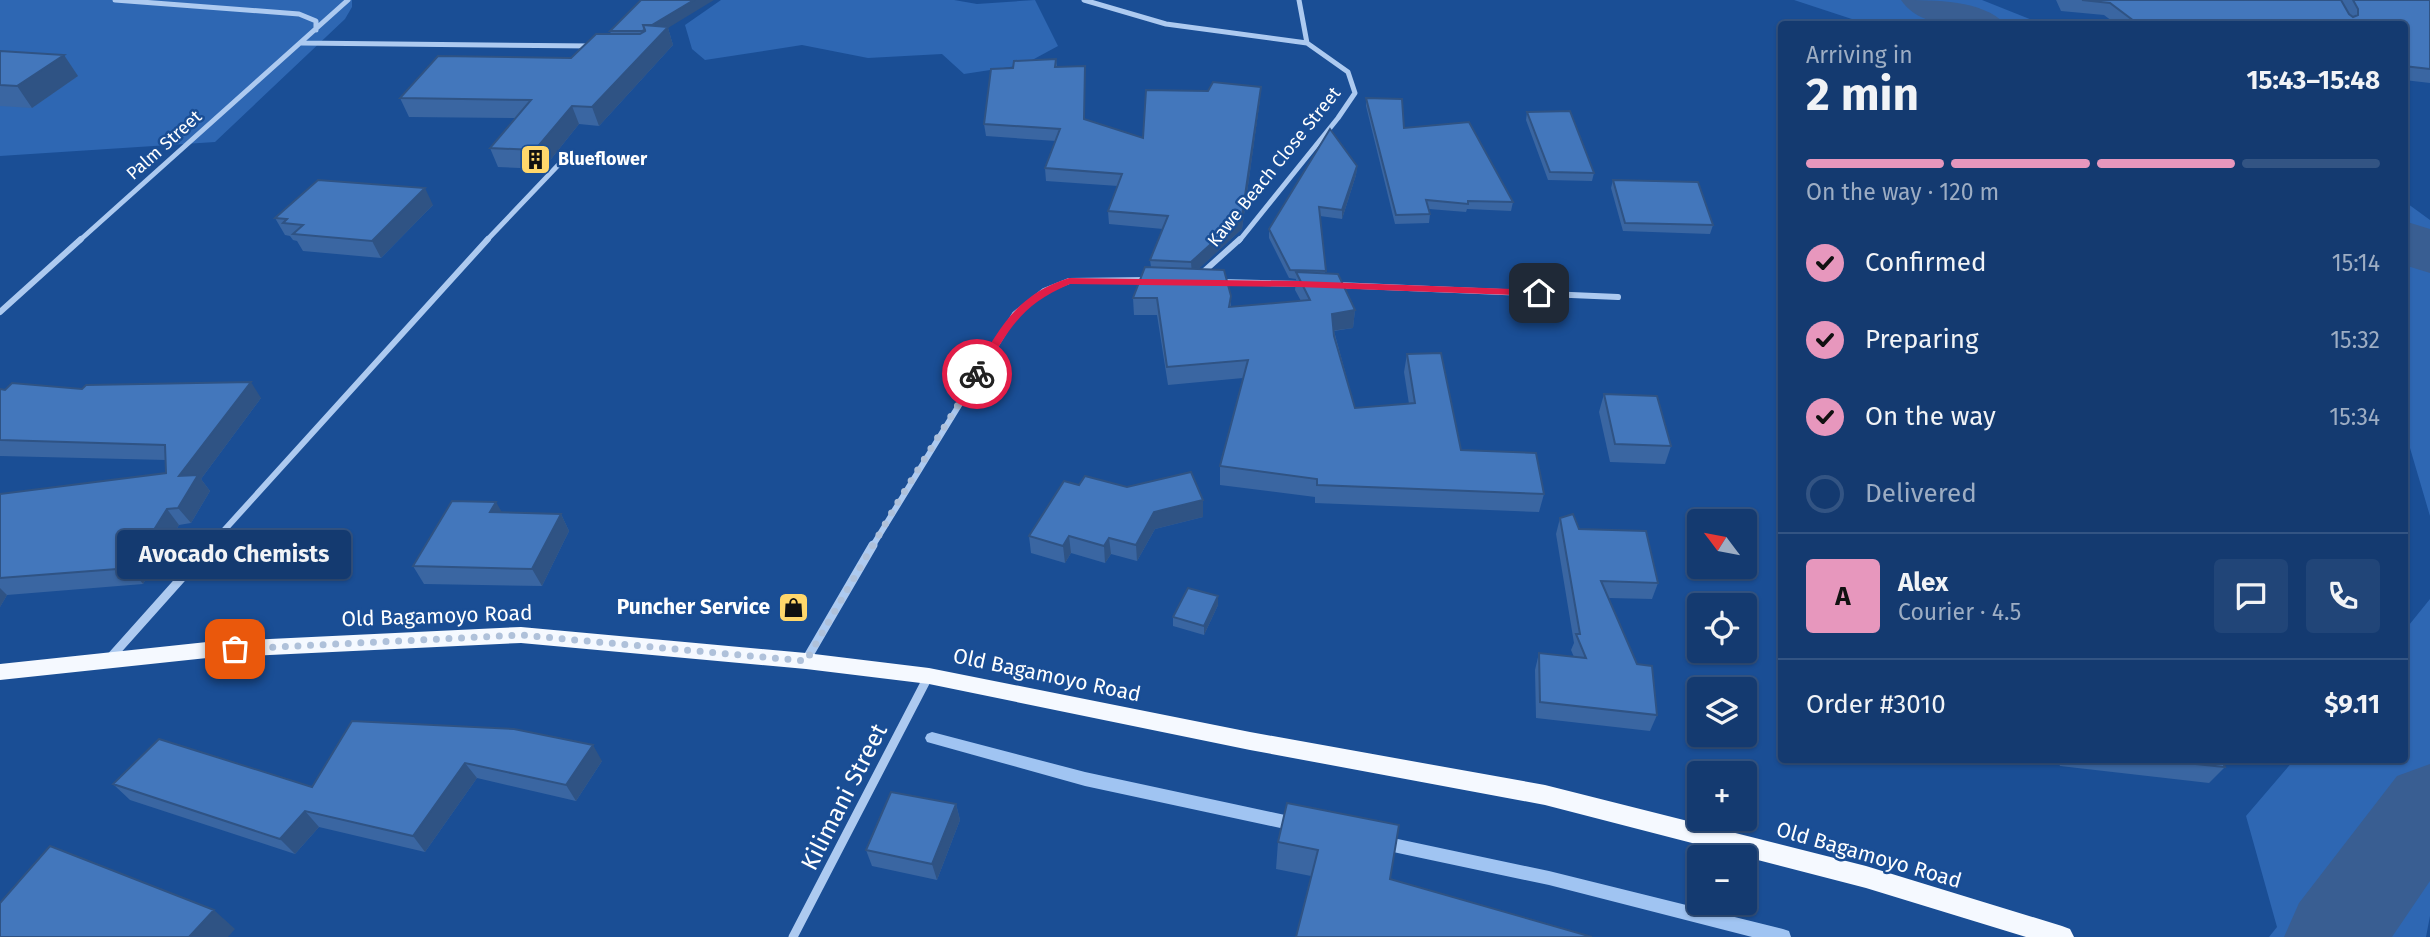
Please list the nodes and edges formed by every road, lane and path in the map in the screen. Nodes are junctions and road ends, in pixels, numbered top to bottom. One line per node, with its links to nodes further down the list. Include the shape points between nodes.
1 (115, 0): 5 (street, via 299,14 316,21)
2 (348, 0): 5 (street, Palm Street)
3 (1084, 0): 7 (street, via 1146,21)
4 (1299, 0): 7 (street)
5 (316, 30): 6 (street, Palm Street)
6 (300, 43): 8 (street); 14 (street, Palm Street)
7 (1307, 43): 11 (street, Kawe Beach Close Street, via 1348,72 1355,93 1233,248 1193,281)
8 (607, 46)
9 (564, 159): 15 (street, via 437,292)
10 (1154, 281): 16 (street, via 1069,281 1044,291 1015,314)
11 (1313, 284)
12 (1326, 285): 13 (street)
13 (1618, 297)
14 (0, 312)
15 (108, 660): 16 (main road, Old Bagamoyo Road, via 207,650 521,635); 17 (main road, Old Bagamoyo Road)
16 (806, 661): 18 (main road, Old Bagamoyo Road)
17 (0, 672)
18 (929, 676): 19 (street, Kilimani Street); 20 (main road, Old Bagamoyo Road, via 1545,795 1866,877)
19 (793, 937)
20 (2062, 937)

